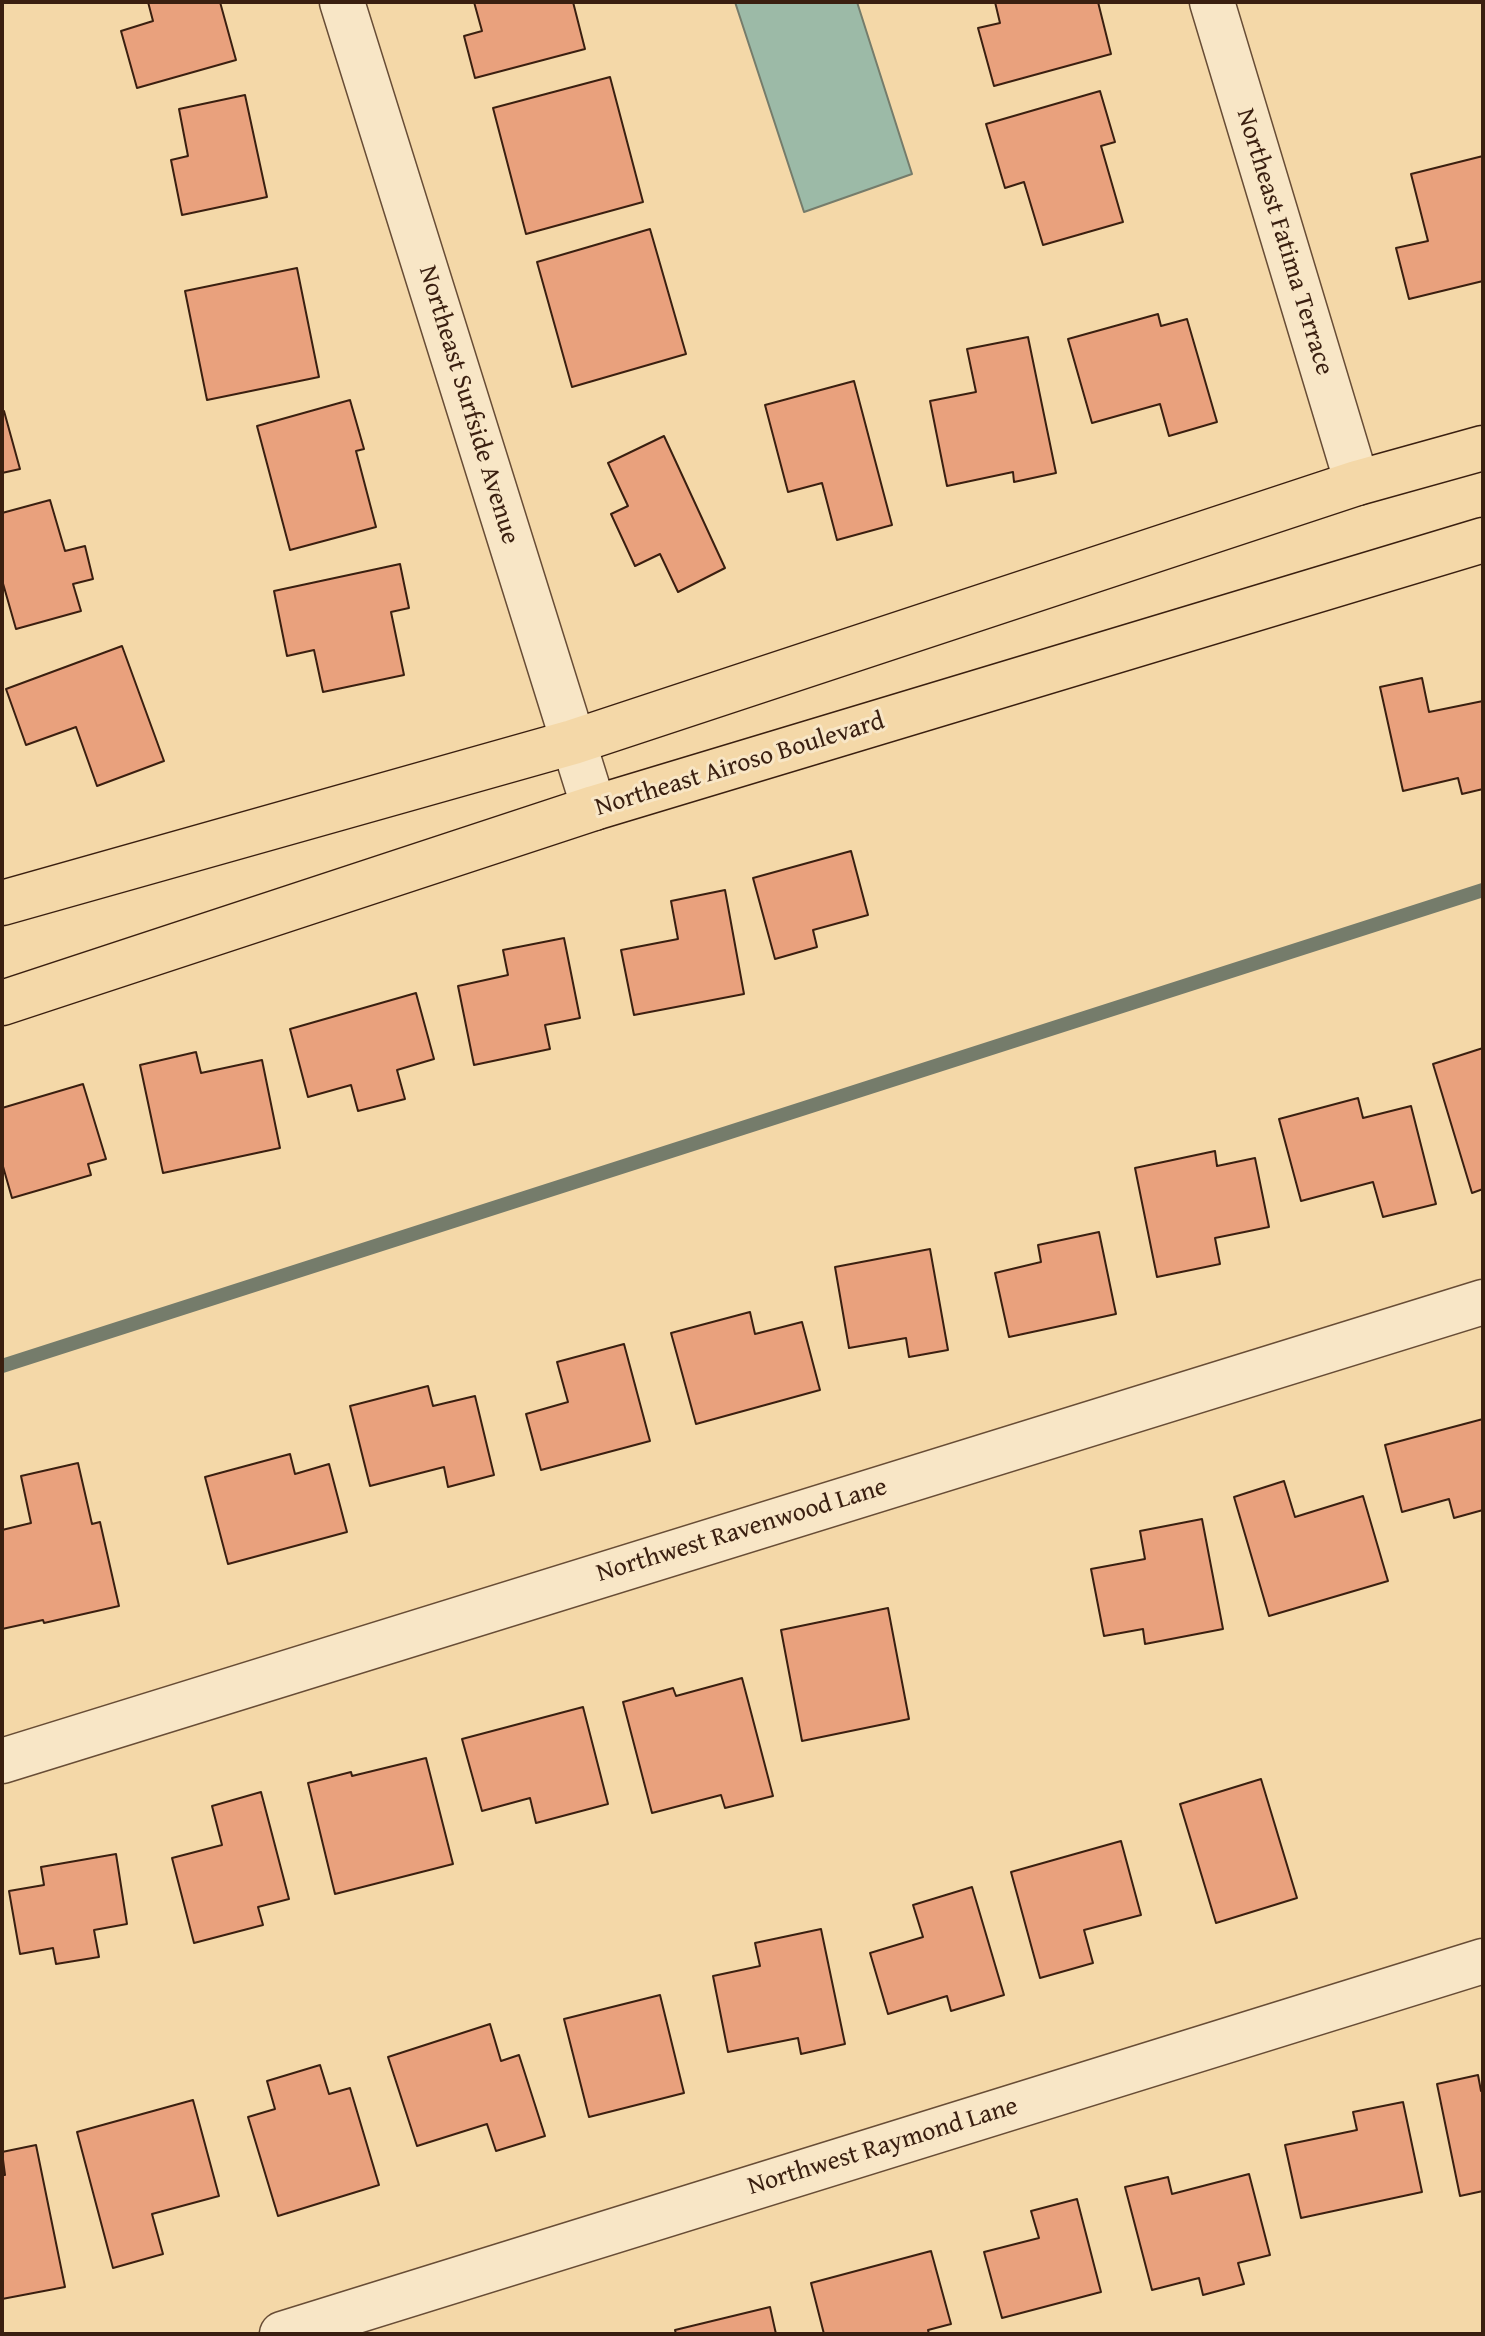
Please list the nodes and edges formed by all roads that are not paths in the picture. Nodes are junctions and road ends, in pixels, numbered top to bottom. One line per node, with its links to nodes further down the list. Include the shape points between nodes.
1 (342, 2): 6 (street, Northeast Surfside Avenue)
2 (1212, 2): 4 (street, Northeast Fatima Terrace)
3 (1483, 448): 4 (main road)
4 (1357, 483): 6 (main road)
5 (1483, 540): 7 (main road, Northeast Airoso Boulevard)
6 (573, 742): 7 (street, Northeast Surfside Avenue); 8 (main road)
7 (594, 808): 9 (main road, Northeast Airoso Boulevard)
8 (2, 903)
9 (2, 1003)
10 (1483, 1302): 11 (street, Northwest Ravenwood Lane)
11 (2, 1761)
12 (1483, 1961): 13 (street, Northwest Raymond Lane)
13 (282, 2334)

